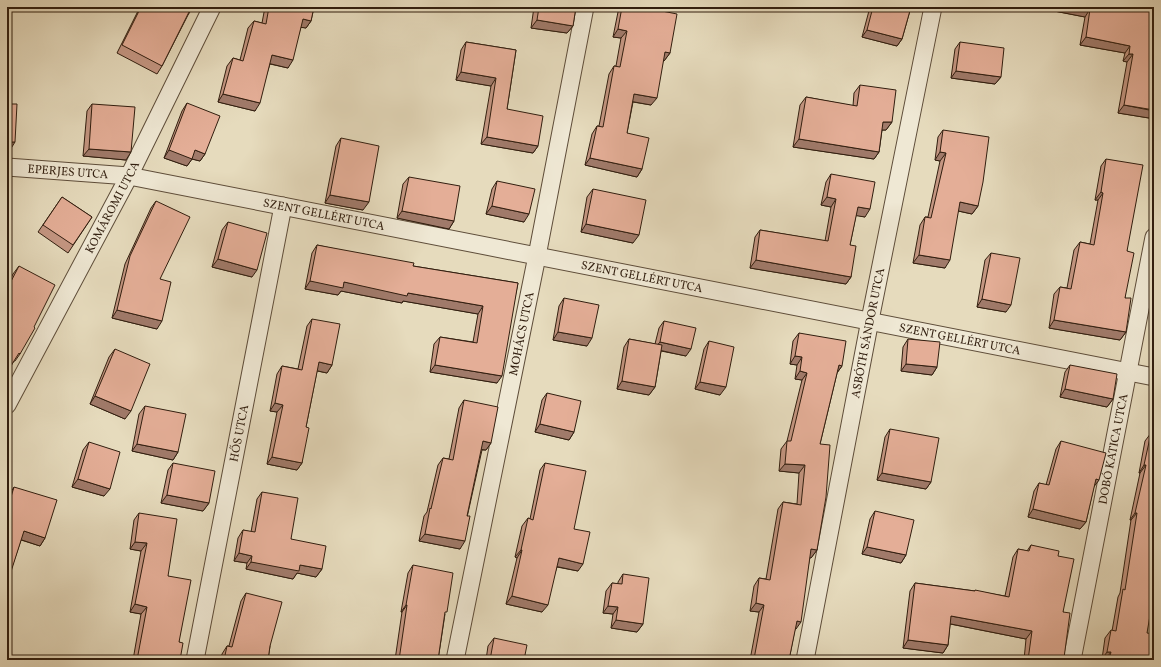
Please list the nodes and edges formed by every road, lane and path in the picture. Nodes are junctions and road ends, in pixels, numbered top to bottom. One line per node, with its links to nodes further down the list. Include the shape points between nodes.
1 (212, 7): 5 (street, KOMÁROMI UTCA)
2 (585, 7): 8 (street, MOHÁCS UTCA)
3 (933, 7): 9 (street, ASBÓTH SÁNDOR UTCA)
4 (7, 168): 5 (street, EPERJES UTCA)
5 (129, 176): 6 (street, SZENT GELLÉRT UTCA); 12 (street, KOMÁROMI UTCA)
6 (283, 206): 8 (street, SZENT GELLÉRT UTCA); 13 (street, HŐS UTCA)
7 (1154, 237): 10 (street, DOBÓ KATICA UTCA)
8 (537, 256): 9 (street, SZENT GELLÉRT UTCA); 14 (street, MOHÁCS UTCA)
9 (870, 320): 10 (street, SZENT GELLÉRT UTCA); 15 (street, ASBÓTH SÁNDOR UTCA)
10 (1128, 372): 11 (street, SZENT GELLÉRT UTCA); 16 (street, DOBÓ KATICA UTCA)
11 (1154, 377)
12 (7, 406)
13 (194, 660)
14 (455, 660)
15 (805, 660)
16 (1072, 660)

